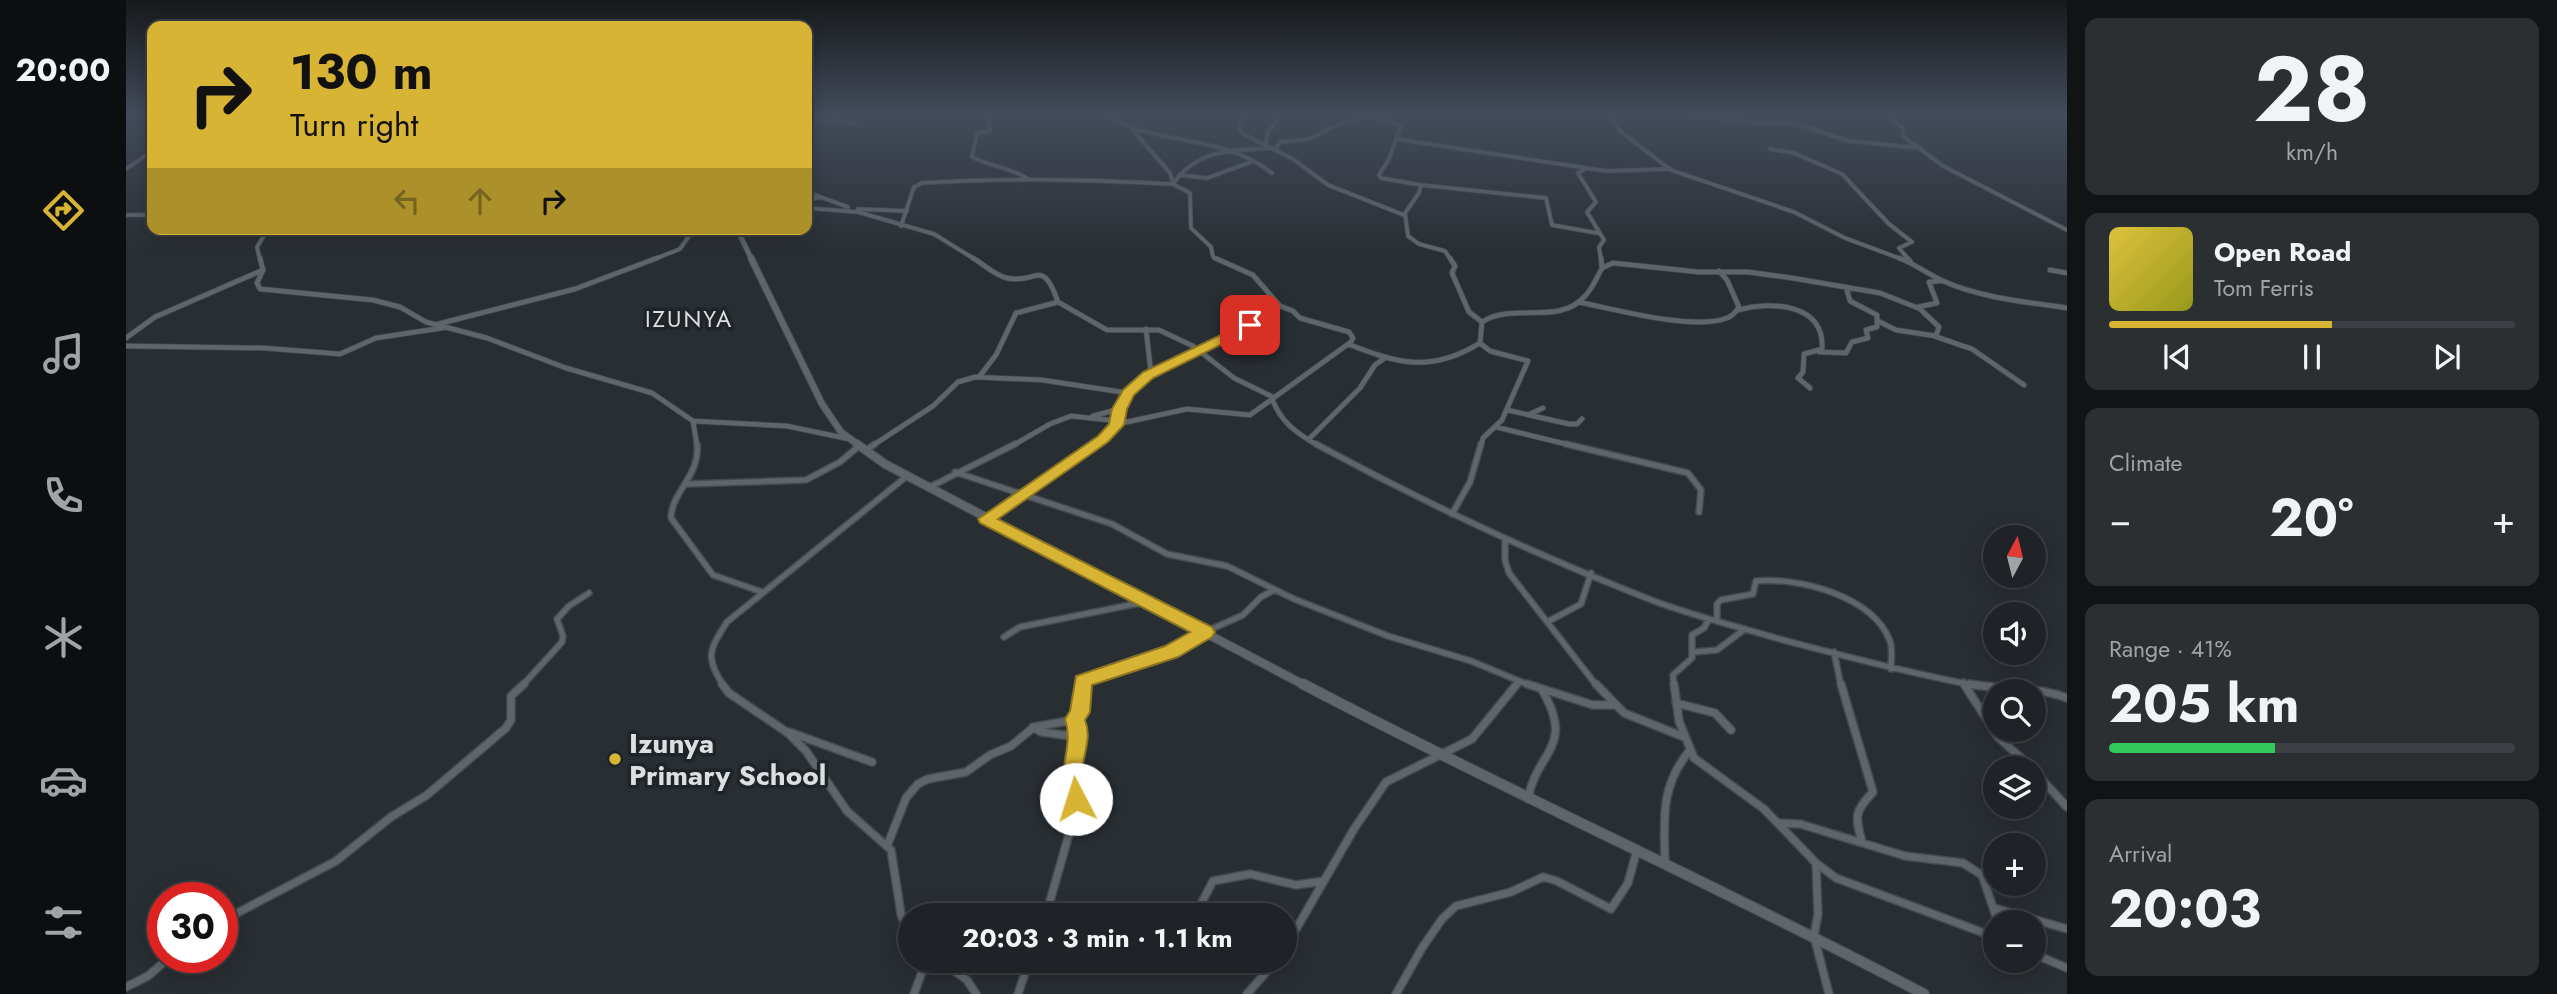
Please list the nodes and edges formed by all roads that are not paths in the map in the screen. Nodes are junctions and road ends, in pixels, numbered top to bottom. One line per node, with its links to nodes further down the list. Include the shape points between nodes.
1 (978, 160): 15 (street, via 1014,169)
2 (1159, 160): 16 (street)
3 (1199, 160): 14 (street)
4 (1290, 160): 25 (street, via 1328,185)
5 (1386, 160): 17 (street, via 1379,176)
6 (1531, 160): 11 (street)
7 (1658, 160): 12 (street)
8 (1811, 160): 32 (street, via 1842,174 1912,242 1899,248)
9 (1935, 160): 27 (street)
10 (1254, 161): 13 (street); 14 (street, via 1208,178)
11 (1585, 169): 12 (street); 28 (street, via 1578,173 1596,202 1587,212)
12 (1671, 170): 32 (street, via 1794,212 1845,238)
13 (1272, 173)
14 (1179, 175): 16 (street)
15 (1028, 179): 16 (street); 22 (street, via 919,183)
16 (1174, 183): 42 (street, via 1190,193 1191,228 1209,244 1213,257 1254,275)
17 (1421, 185): 25 (street); 28 (street, via 1546,198 1552,225)
18 (812, 193): 19 (street)
19 (824, 197): 20 (street); 22 (street, via 858,209)
20 (812, 199)
21 (812, 208): 26 (street, via 858,212)
22 (907, 211): 26 (street)
23 (126, 215): 24 (street)
24 (147, 215)
25 (1404, 215): 47 (street, via 1409,237 1445,251 1455,266 1452,273 1469,312)
26 (901, 226): 40 (street, via 946,239 1007,278 1043,276 1051,282)
27 (2067, 230)
28 (1601, 234): 33 (street)
29 (264, 235): 34 (street, via 257,247)
30 (690, 235): 48 (street, via 680,248 589,285)
31 (740, 235): 75 (street, via 822,404 841,432)
32 (1910, 261): 38 (street)
33 (1602, 268): 36 (street, via 1613,263); 41 (street)
34 (263, 270): 48 (street, via 257,283 260,289 373,300 400,307); 52 (street, via 155,317)
35 (2050, 270): 37 (street)
36 (1719, 271): 39 (street); 45 (street)
37 (2067, 273)
38 (1943, 281): 43 (street, via 1929,281 1937,303); 44 (street, via 2000,298)
39 (1846, 287): 43 (street, via 1880,293); 46 (street, via 1850,301 1874,312)
40 (1058, 302): 50 (street, via 1110,331); 60 (street, via 1016,313 995,359)
41 (1578, 302): 45 (street, via 1705,321 1728,318); 47 (street, via 1558,311 1513,312)
42 (1280, 306): 54 (street, via 1300,318 1349,332 1353,338); 56 (street)
43 (1918, 308): 51 (street, via 1939,327)
44 (2067, 308)
45 (1738, 310): 57 (street, via 1768,307 1811,316 1824,332)
46 (1878, 321): 51 (street, via 1895,330); 57 (street, via 1877,327 1866,330 1868,338 1852,342 1846,353)
47 (1482, 322): 53 (street)
48 (435, 325): 49 (street)
49 (445, 327): 55 (street, via 376,338 340,354); 71 (street, via 652,393)
50 (1146, 329): 56 (street); 59 (street)
51 (1934, 336): 61 (street, via 1972,349)
52 (126, 338)
53 (1480, 343): 58 (street, via 1435,365); 67 (street, via 1489,351 1528,360)
54 (1348, 344): 58 (street); 64 (street)
55 (126, 346)
56 (1202, 351): 59 (street); 64 (street, via 1234,378)
57 (1819, 352): 62 (street, via 1804,354 1798,378)
58 (1385, 358): 74 (street)
59 (1151, 373): 63 (street)
60 (979, 377): 63 (street, via 1040,380); 75 (street, via 957,382 942,400)
61 (2024, 385)
62 (1810, 388)
63 (1128, 393): 66 (street)
64 (1273, 398): 72 (street, via 1250,415 1187,409); 74 (street, via 1277,414)
65 (1543, 408): 68 (street)
66 (1119, 409): 69 (street); 72 (street)
67 (1507, 410): 68 (street); 73 (street)
68 (1528, 414): 70 (street, via 1574,424)
69 (1090, 417): 72 (street); 76 (street, via 1052,421)
70 (1582, 419)
71 (693, 421): 75 (street, via 794,427); 78 (street, via 698,455)
72 (1118, 422): 80 (street, via 1103,439)
73 (1496, 427): 81 (street, via 1688,473 1697,481 1702,496); 82 (street, via 1483,438 1470,482)
74 (1309, 439): 82 (street)
75 (858, 445): 77 (street); 78 (street, via 840,462 806,480)
76 (955, 472): 79 (street); 80 (street)
77 (907, 476): 79 (street); 87 (street)
78 (687, 484): 87 (street, via 671,510 676,528 713,575)
79 (928, 488): 83 (street)
80 (1023, 494): 83 (street); 86 (street, via 1112,524 1171,556 1227,566)
81 (1699, 512)
82 (1452, 514): 84 (street)
83 (986, 519): 89 (street)
84 (1505, 540): 85 (street); 91 (street, via 1509,573)
85 (1591, 573): 90 (street); 91 (street, via 1581,604)
86 (1274, 590): 93 (street, via 1243,615); 98 (street)
87 (762, 592): 107 (street, via 727,622 710,650 729,693)
88 (589, 593): 128 (street, via 557,619 562,642 511,696 510,724 494,741 435,790 335,861)
89 (1148, 602): 93 (street); 94 (street, via 1020,627)
90 (1713, 620): 92 (street); 95 (street, via 1692,635); 97 (street, via 1721,600 1753,594 1756,581 1805,585 1842,597 1877,622 1890,641)
91 (1549, 621): 103 (street)
92 (1745, 629): 95 (street, via 1717,650); 96 (street)
93 (1205, 632): 104 (street, via 1171,652 1084,679); 111 (street)
94 (1004, 636)
95 (1694, 652): 102 (street, via 1693,659 1673,675)
96 (1834, 652): 97 (street); 118 (street, via 1873,792 1860,806 1856,819)
97 (1891, 669): 99 (street)
98 (1519, 681): 100 (street); 111 (street, via 1472,739)
99 (1963, 682): 101 (street); 112 (street, via 1998,737)
100 (1542, 690): 103 (street, via 1594,705); 115 (street, via 1556,724 1549,756 1533,774)
101 (2067, 698)
102 (1676, 703): 106 (street, via 1718,714); 109 (street)
103 (1614, 705): 109 (street)
104 (1075, 719): 105 (street); 108 (street)
105 (1033, 727): 108 (street); 119 (street, via 1011,746 961,774 918,784 906,798)
106 (1731, 730)
107 (785, 731): 113 (street); 119 (street, via 806,751 847,811)
108 (1079, 737): 126 (street, via 1071,777 1077,806)
109 (1684, 737): 110 (street)
110 (1689, 750): 117 (street, via 1700,764); 121 (street, via 1669,785)
111 (1440, 756): 115 (street); 123 (street, via 1386,782)
112 (2019, 756)
113 (872, 762)
114 (2046, 784): 116 (street)
115 (1527, 799): 120 (street)
116 (2067, 807)
117 (1779, 822): 118 (street); 122 (street)
118 (1862, 842): 127 (street, via 1920,859 1963,863 1982,875)
119 (887, 846): 125 (street)
120 (1637, 850): 121 (street); 145 (street, via 1628,883 1611,909 1543,877 1511,892 1456,906 1422,948)
121 (1665, 863): 132 (street)
122 (1816, 863): 131 (street, via 1836,878); 132 (street, via 1819,902)
123 (1324, 881): 124 (street, via 1296,885 1250,874 1222,878 1213,881); 129 (street)
124 (1202, 902)
125 (900, 903)
126 (1049, 903)
127 (1994, 908): 130 (street)
128 (238, 913)
129 (1297, 928)
130 (2067, 929)
131 (1983, 933)
132 (1815, 936): 146 (street); 147 (street)
133 (2046, 959): 134 (street)
134 (2067, 968)
135 (151, 973): 140 (street)
136 (922, 973): 141 (street)
137 (958, 973): 142 (street)
138 (1025, 973): 143 (street)
139 (1265, 973): 144 (street)
140 (126, 987)
141 (915, 994)
142 (976, 994)
143 (1018, 994)
144 (1247, 994)
145 (1396, 994)
146 (1829, 994)
147 (1924, 994)

